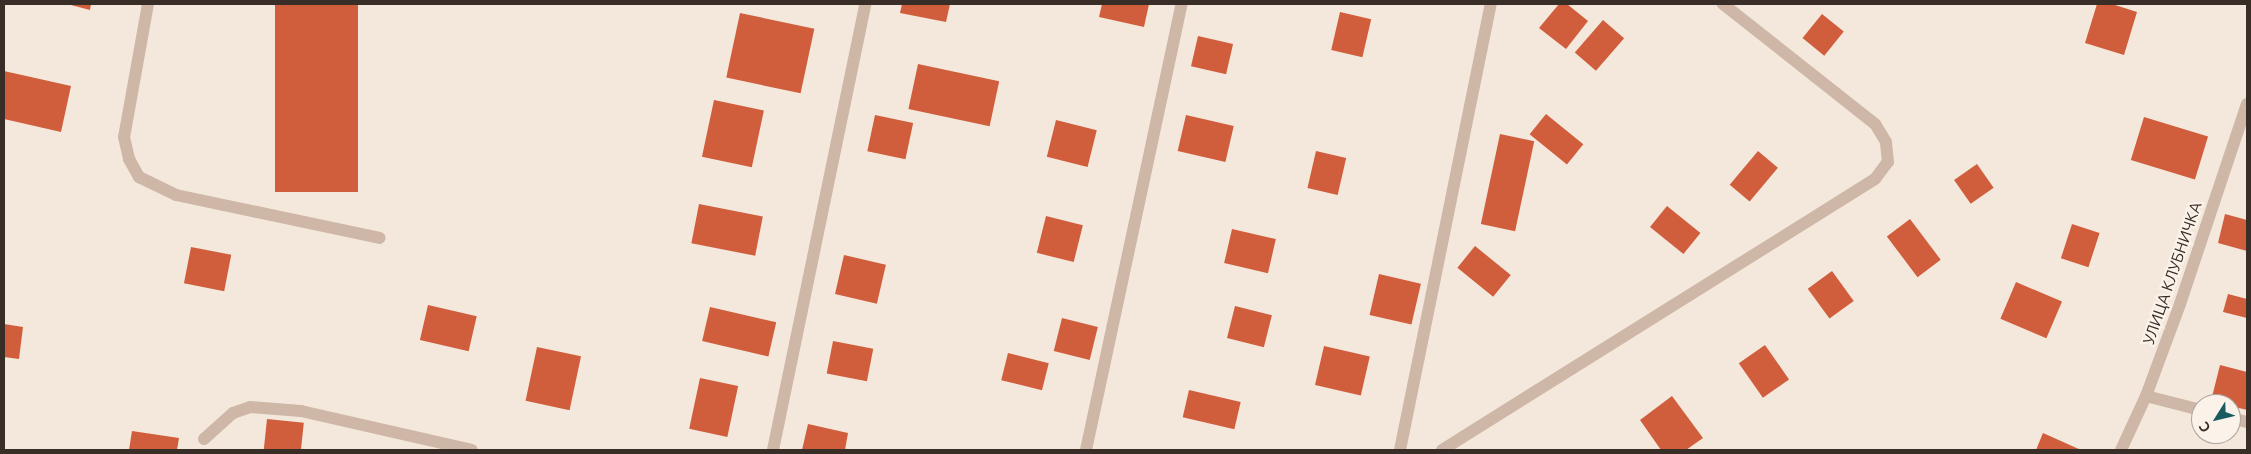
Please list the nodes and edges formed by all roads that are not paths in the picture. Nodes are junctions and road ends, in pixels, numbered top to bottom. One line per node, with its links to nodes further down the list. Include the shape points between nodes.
1 (148, 4): 7 (street, via 124,137 129,159 139,177 176,195)
2 (865, 4): 12 (street)
3 (1182, 4): 13 (street)
4 (1491, 4): 14 (street)
5 (1722, 4): 15 (street, via 1875,124 1886,142 1888,162 1875,179)
6 (2247, 104): 8 (street, УЛИЦА КЛУБНИЧКА)
7 (380, 238)
8 (2146, 396): 9 (street); 16 (street, УЛИЦА КЛУБНИЧКА)
9 (2191, 407)
10 (204, 439): 11 (street, via 232,413 250,407 302,412)
11 (472, 450)
12 (773, 450)
13 (1086, 450)
14 (1400, 450)
15 (1442, 450)
16 (2121, 450)

